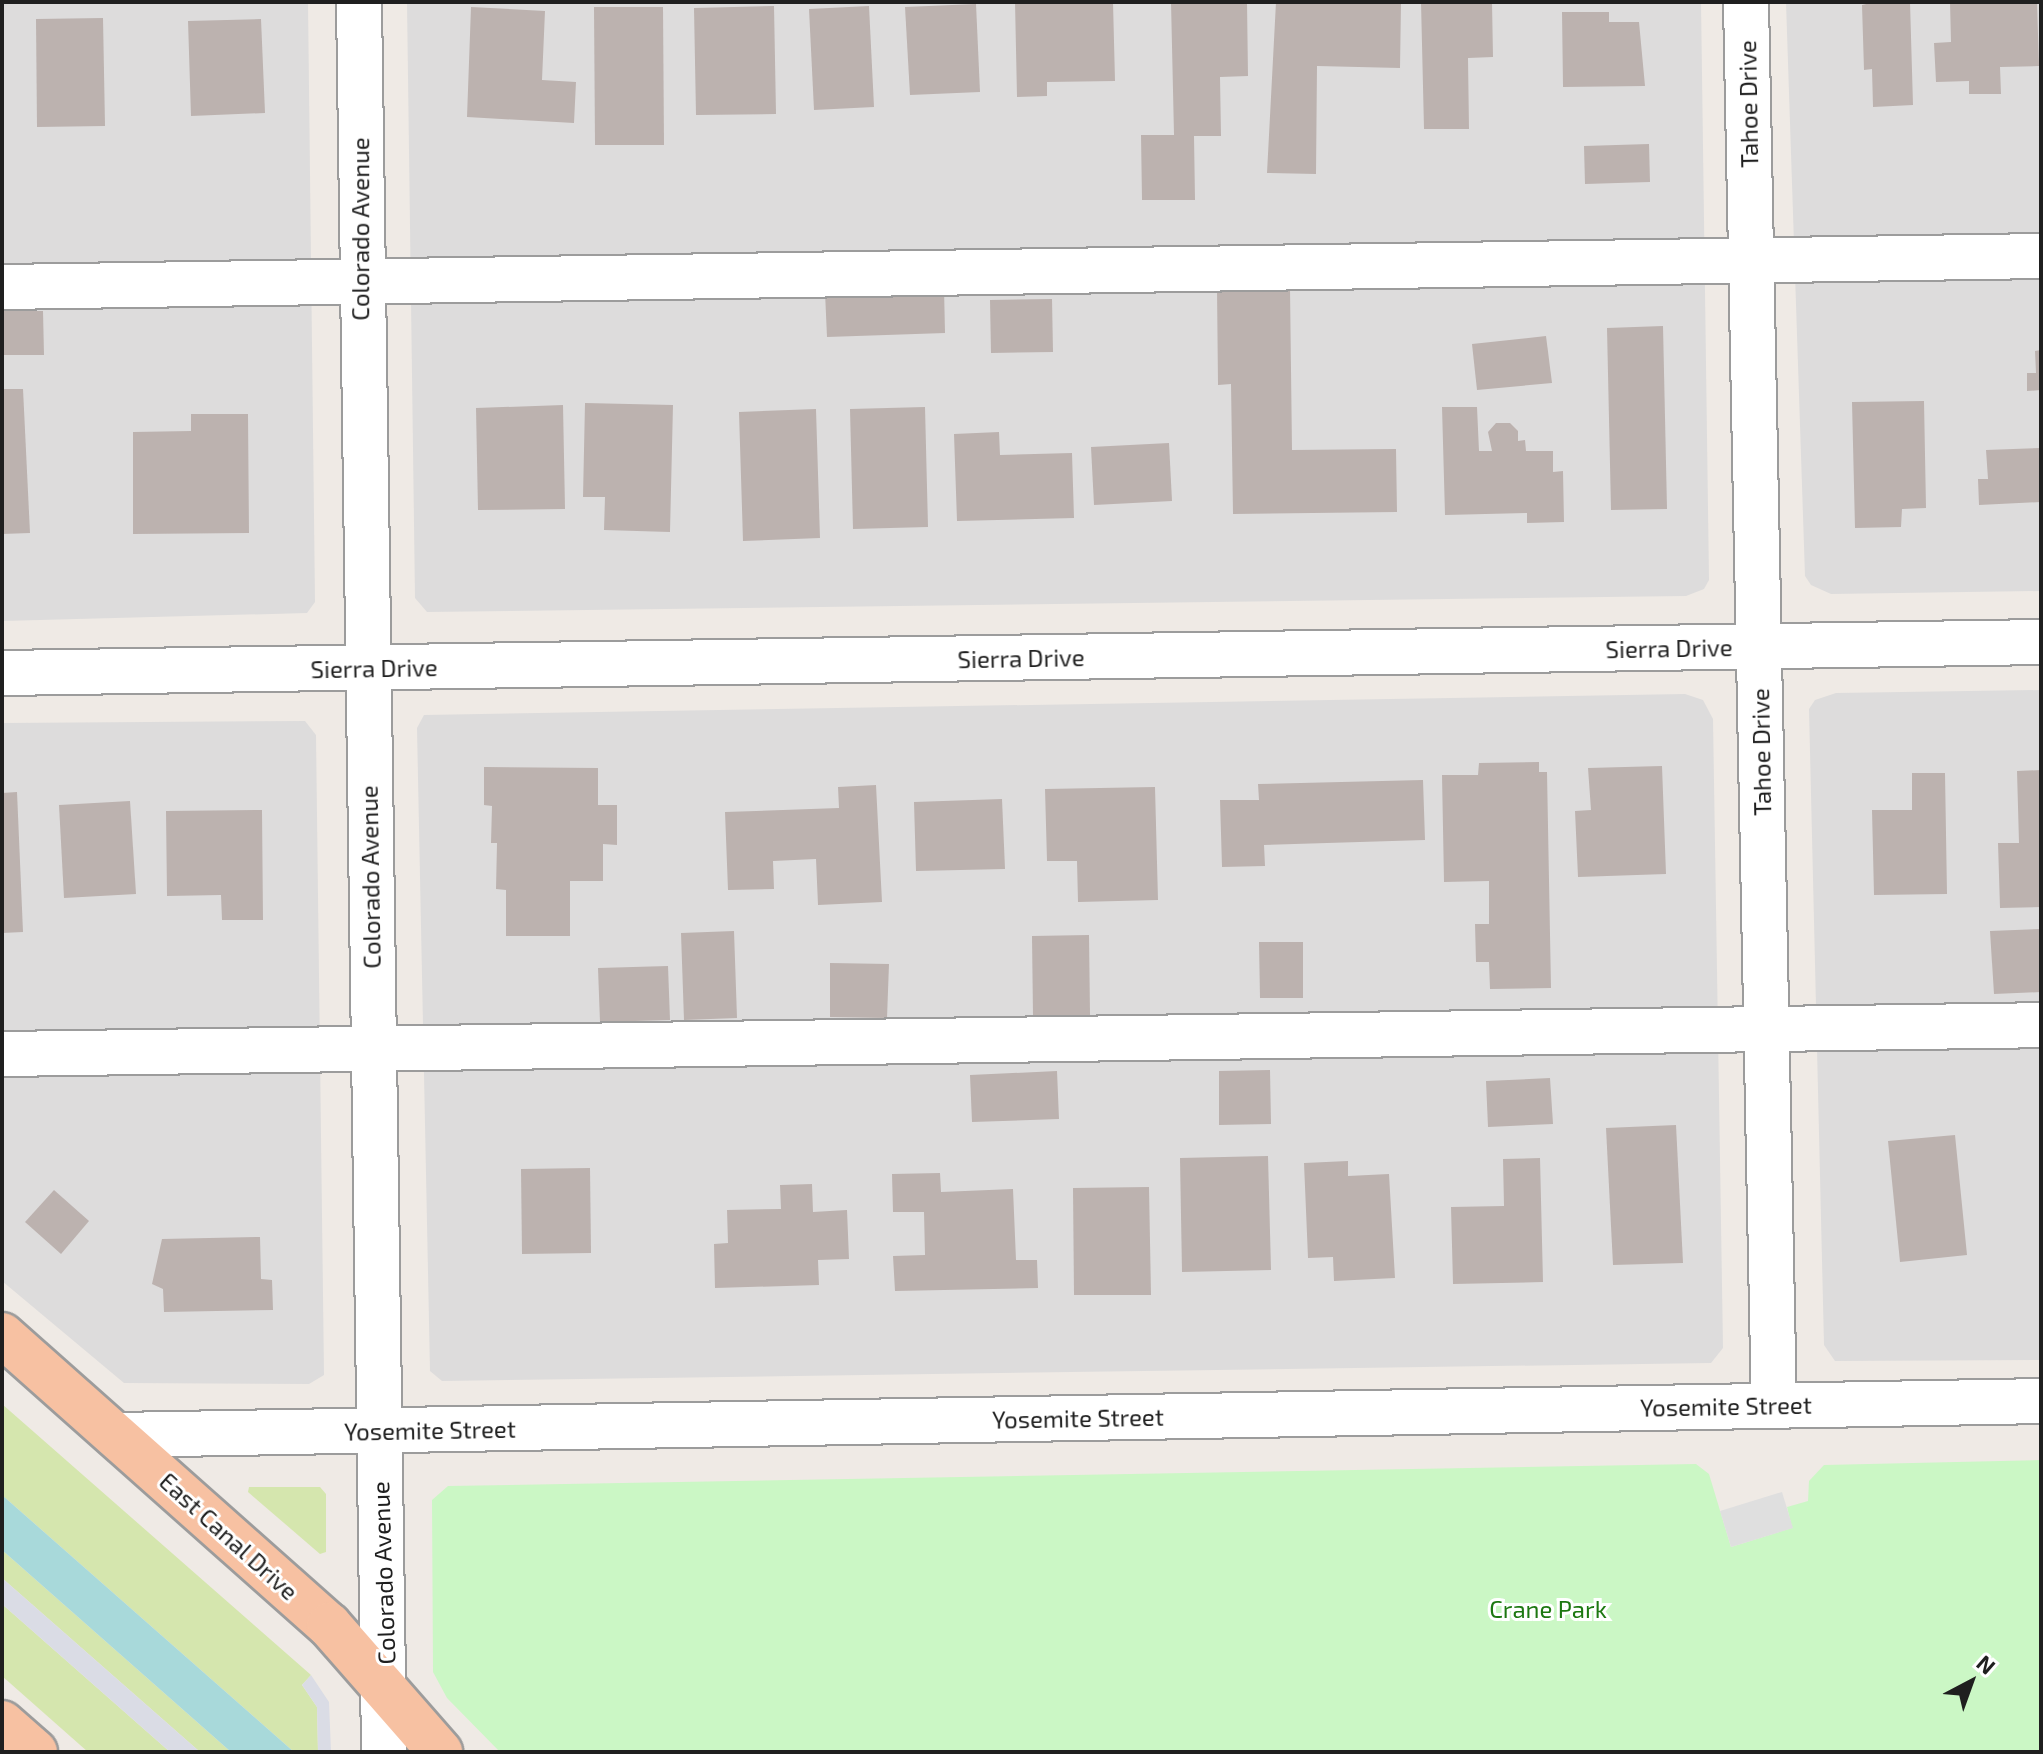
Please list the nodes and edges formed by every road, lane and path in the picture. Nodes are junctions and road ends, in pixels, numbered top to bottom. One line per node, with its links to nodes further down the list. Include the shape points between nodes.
1 (359, 2): 5 (street, Colorado Avenue)
2 (1746, 2): 4 (street, Tahoe Drive)
3 (2041, 256): 4 (street)
4 (1751, 261): 5 (street); 8 (street, Tahoe Drive)
5 (360, 281): 6 (street); 9 (street, Colorado Avenue)
6 (2, 287)
7 (2041, 642): 8 (street, Sierra Drive)
8 (1759, 646): 9 (street, Sierra Drive); 12 (street, Tahoe Drive)
9 (366, 667): 10 (street, Sierra Drive); 13 (street, Colorado Avenue)
10 (2, 673)
11 (2041, 1025): 12 (street)
12 (1767, 1028): 13 (street); 17 (street, Tahoe Drive)
13 (373, 1047): 14 (street); 18 (street, Colorado Avenue)
14 (2, 1054)
15 (2, 1335): 19 (main road, East Canal Drive)
16 (2041, 1401): 17 (street, Yosemite Street)
17 (1774, 1405): 18 (street, Yosemite Street)
18 (378, 1430): 19 (street, Yosemite Street); 20 (street, Colorado Avenue)
19 (116, 1435): 20 (main road, East Canal Drive, via 329,1625)
20 (387, 1689): 23 (street, Colorado Avenue); 24 (main road, East Canal Drive)
21 (2, 1723): 22 (main road)
22 (35, 1752)
23 (384, 1752)
24 (440, 1752)

